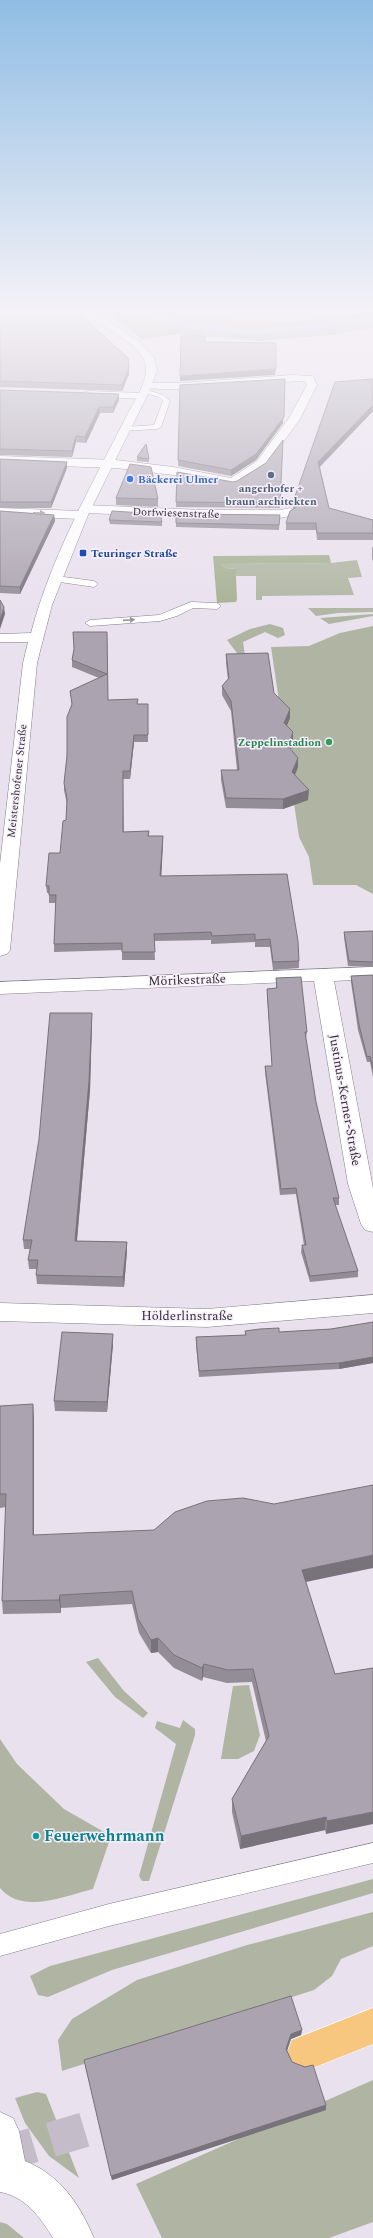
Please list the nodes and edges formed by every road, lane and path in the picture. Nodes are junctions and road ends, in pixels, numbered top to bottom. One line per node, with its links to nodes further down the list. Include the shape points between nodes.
1 (133, 413): 4 (street)
2 (162, 413): 4 (lane, via 157,427)
3 (297, 413): 6 (street, via 261,464 233,482 173,471)
4 (125, 429): 6 (street)
5 (0, 460): 6 (street)
6 (107, 464): 8 (street)
7 (0, 512): 8 (street, Dorfwiesenstraße, one-way to 8)
8 (83, 512): 9 (street, Dorfwiesenstraße); 10 (street)
9 (290, 512)
10 (56, 579): 11 (lane); 14 (street)
11 (94, 584)
12 (217, 606): 13 (lane, one-way to 12, via 160,618 191,605)
13 (90, 622)
14 (35, 637): 15 (street); 16 (street, Meistershofener Straße, via 29,671)
15 (0, 638)
16 (0, 950)
17 (373, 973): 18 (street, Mörikestraße)
18 (323, 975): 19 (street, Mörikestraße); 20 (street, Justinus-Kerner-Straße, via 360,1184)
19 (0, 988)
20 (373, 1224)
21 (373, 1304): 22 (street, Hölderlinstraße, via 207,1318)
22 (0, 1312)
23 (373, 1853): 24 (lane, via 109,1915)
24 (0, 1946)
25 (373, 2026): 26 (main road)
26 (305, 2053)
27 (0, 2131): 28 (street)
28 (4, 2173): 29 (street, via 38,2187 62,2214)
29 (74, 2238)

